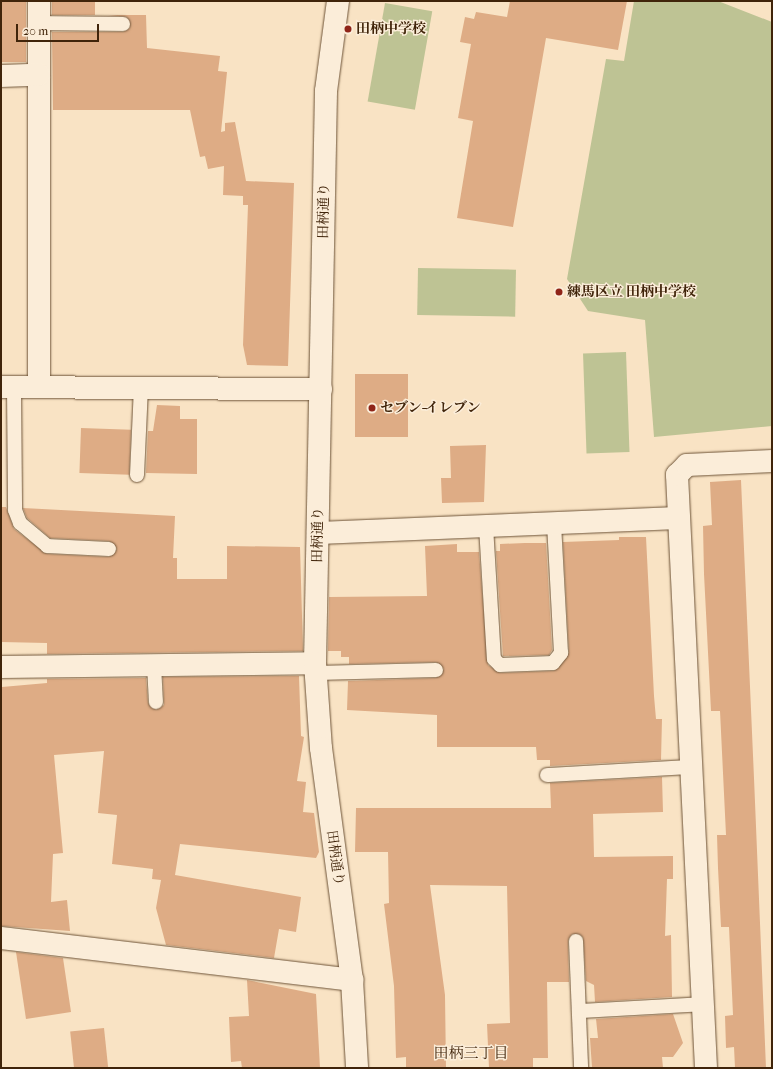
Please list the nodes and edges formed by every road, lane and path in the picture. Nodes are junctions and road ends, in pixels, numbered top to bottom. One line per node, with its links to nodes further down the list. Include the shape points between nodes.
1 (39, 1): 3 (street)
2 (338, 1): 10 (street, 田柄通り, via 326,91)
3 (39, 23): 4 (lane); 5 (street)
4 (123, 24)
5 (39, 75): 6 (street); 8 (street)
6 (1, 76)
7 (7, 387): 8 (street); 17 (lane, via 15,510 20,523 48,546)
8 (39, 387): 9 (street)
9 (141, 388): 10 (street); 12 (lane)
10 (321, 389): 16 (street, 田柄通り)
11 (772, 461): 13 (street, via 687,465 678,475)
12 (137, 475)
13 (679, 518): 14 (street); 23 (street)
14 (554, 524): 15 (street); 15 (lane, via 561,653 553,663 500,665 494,659)
15 (486, 526): 16 (street)
16 (318, 533): 20 (street, 田柄通り)
17 (109, 549)
18 (154, 665): 19 (street); 20 (street); 22 (lane)
19 (1, 667)
20 (316, 668): 21 (lane); 27 (street, 田柄通り, via 321,753)
21 (436, 670)
22 (156, 702)
23 (691, 767): 24 (lane); 28 (street)
24 (547, 775)
25 (1, 938): 27 (street)
26 (576, 941): 29 (lane)
27 (352, 980): 30 (street, 田柄通り)
28 (703, 1004): 29 (lane); 32 (street)
29 (579, 1011): 31 (lane)
30 (357, 1068)
31 (581, 1068)
32 (706, 1068)

